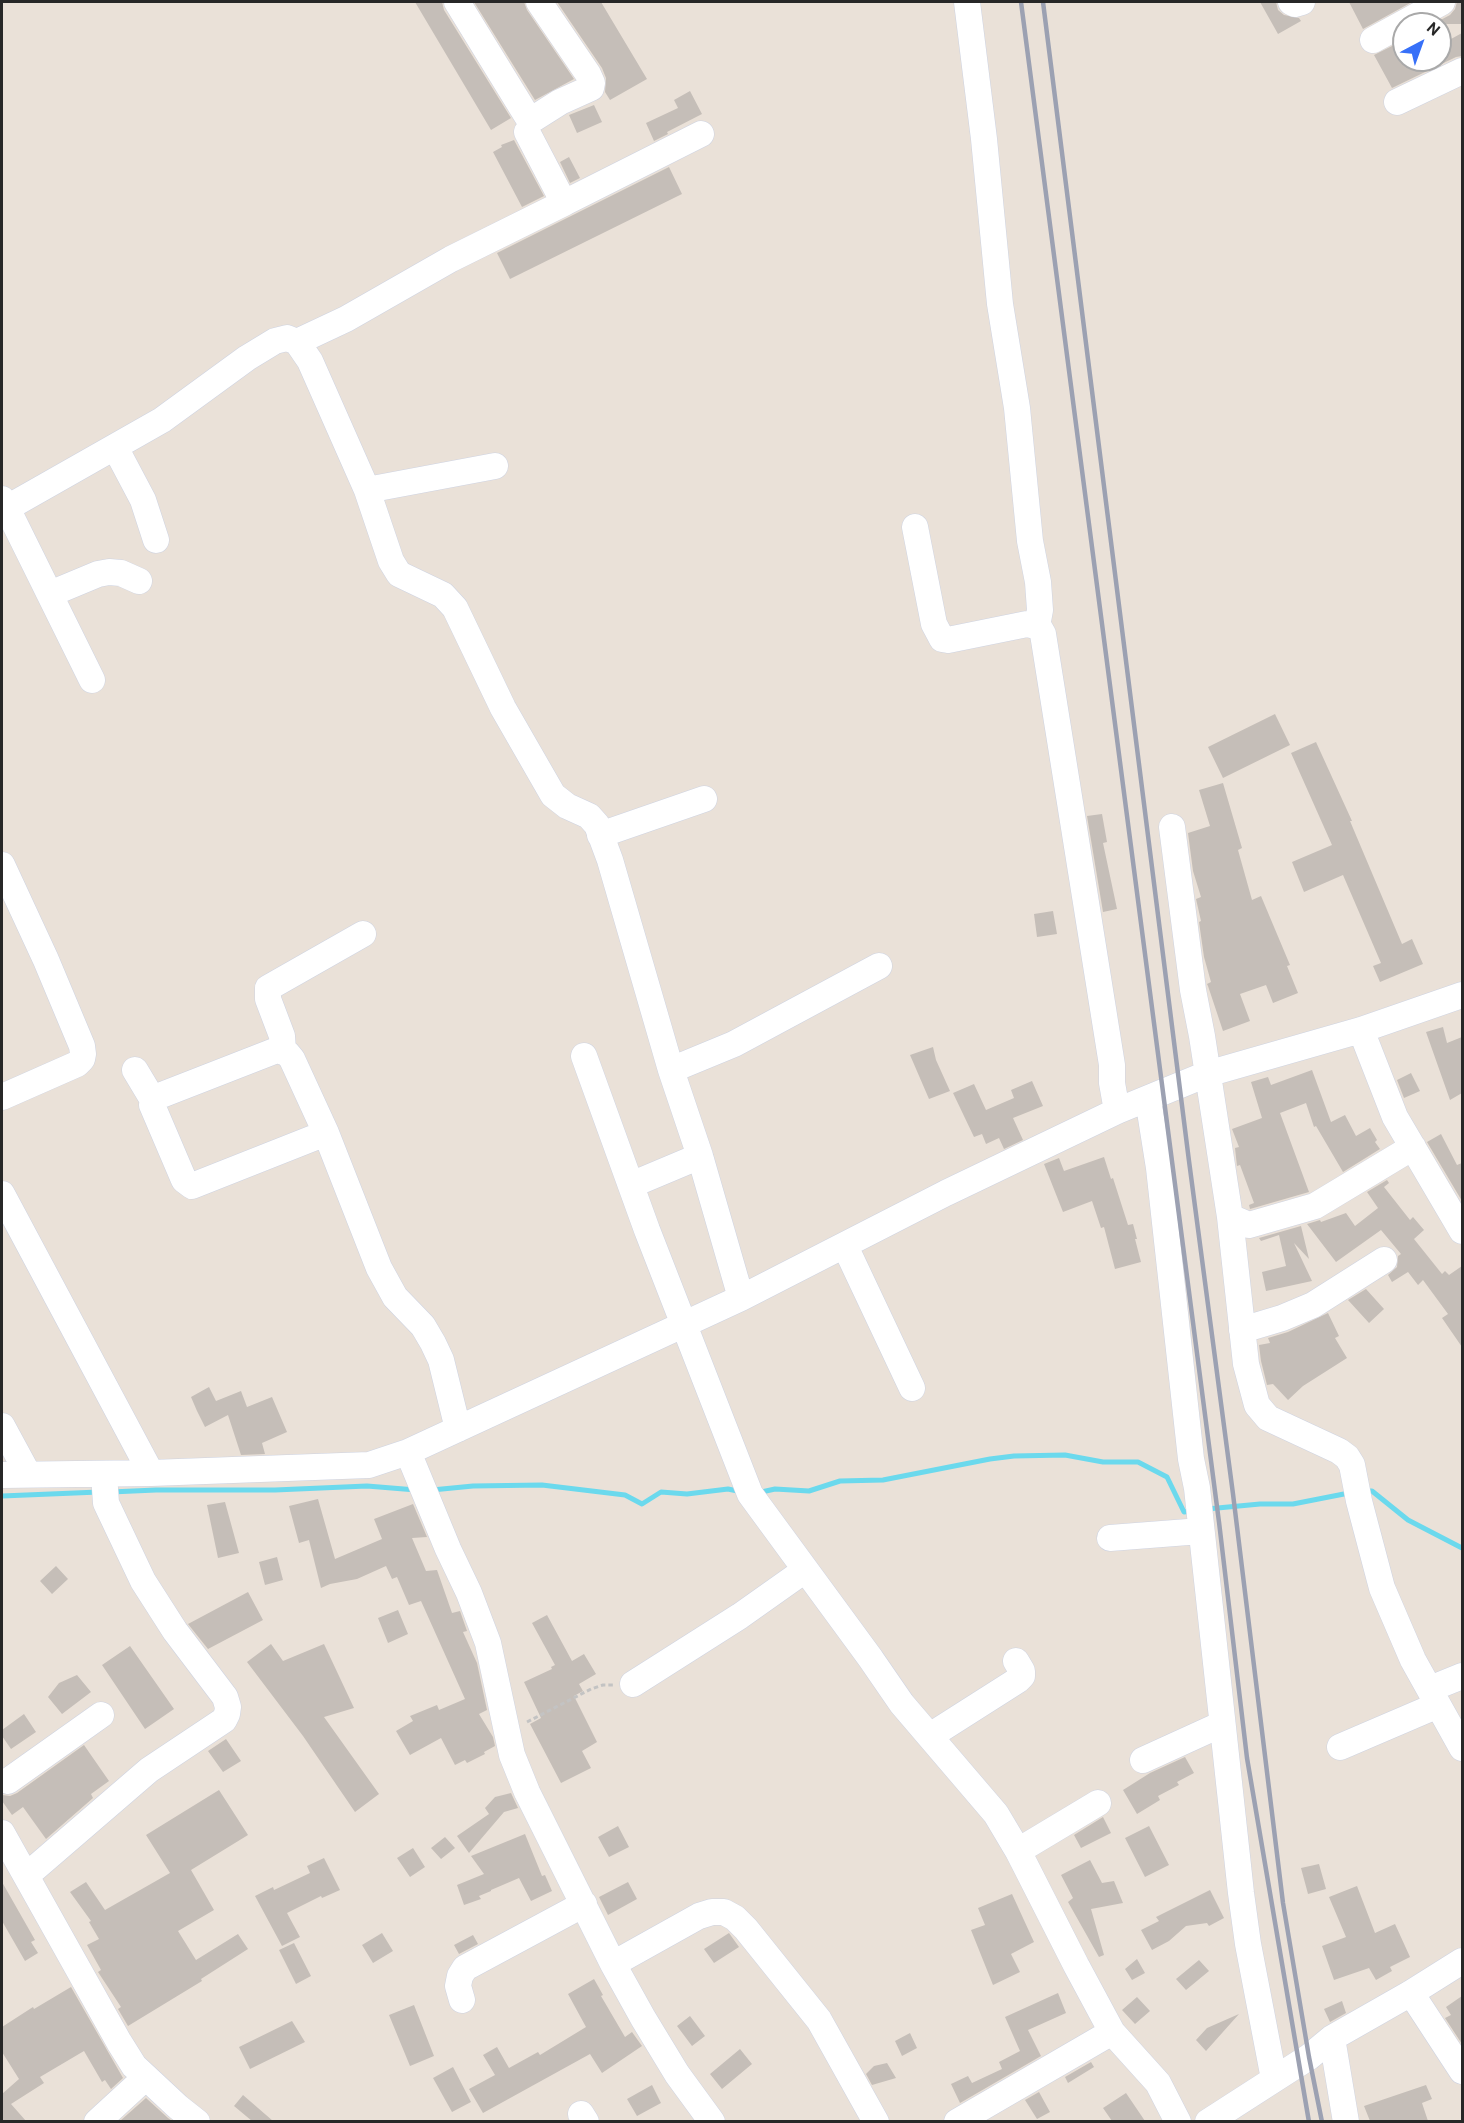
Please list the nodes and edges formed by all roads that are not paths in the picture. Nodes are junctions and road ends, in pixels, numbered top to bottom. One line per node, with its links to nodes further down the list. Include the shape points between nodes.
1 (457, 2): 2 (street, via 530,121 591,88 592,83)
2 (539, 2)
3 (967, 2): 22 (street, via 1000,304 1038,582 1040,610)
4 (1291, 2): 5 (street)
5 (1302, 2)
6 (1442, 2): 7 (street)
7 (1373, 40)
8 (1462, 71): 9 (street)
9 (1397, 102)
10 (527, 132): 12 (street)
11 (701, 134): 12 (street)
12 (564, 203): 13 (street)
13 (297, 342): 14 (street, via 287,338 274,341 162,420); 16 (street, via 310,361)
14 (115, 447): 17 (street); 19 (street, via 143,500)
15 (495, 466): 16 (street)
16 (367, 490): 26 (street, via 399,574 442,595 455,608 502,708 548,787 560,801 589,816)
17 (3, 506): 21 (street)
18 (915, 527): 22 (street, via 934,624 942,639 1027,624)
19 (156, 540)
20 (139, 581): 21 (street, via 109,572)
21 (50, 594): 23 (street)
22 (1036, 626): 40 (street, via 1043,634)
23 (92, 680)
24 (704, 799): 26 (street)
25 (1172, 827): 36 (street)
26 (600, 835): 35 (street)
27 (2, 864): 37 (street, via 82,1047 82,1059)
28 (363, 934): 32 (street, via 268,988)
29 (879, 966): 35 (street, via 734,1044)
30 (1462, 995): 31 (street)
31 (1361, 1030): 36 (street); 42 (street, via 1395,1117)
32 (283, 1051): 39 (street, via 277,1050); 41 (street, via 292,1059)
33 (584, 1056): 44 (street)
34 (135, 1070): 39 (street)
35 (671, 1070): 43 (street)
36 (1208, 1074): 38 (street); 46 (street)
37 (2, 1097)
38 (1148, 1099): 40 (street); 61 (street)
39 (153, 1100): 41 (street, via 184,1180 192,1186)
40 (1117, 1111): 48 (street)
41 (326, 1133): 55 (street, via 379,1268 395,1297 434,1343)
42 (1413, 1147): 46 (street, via 1315,1206 1250,1225); 47 (street)
43 (700, 1156): 44 (street); 50 (street)
44 (631, 1185): 51 (street)
45 (2, 1194): 57 (street)
46 (1230, 1217): 52 (street)
47 (1462, 1231)
48 (845, 1246): 50 (street); 53 (street)
49 (1384, 1260): 52 (street, via 1313,1305)
50 (741, 1298): 51 (street)
51 (685, 1324): 55 (street); 63 (street, via 750,1494)
52 (1242, 1330): 67 (street, via 1246,1364 1262,1412 1339,1451 1352,1465 1382,1588 1413,1660)
53 (912, 1388)
54 (2, 1426): 58 (street)
55 (458, 1429): 56 (street)
56 (408, 1452): 57 (street, via 358,1466); 79 (street, via 488,1643 512,1755)
57 (151, 1473): 60 (street)
58 (28, 1474): 59 (street); 60 (street)
59 (2, 1475)
60 (105, 1487): 78 (street, via 143,1581 225,1697 227,1714 224,1720 149,1770)
61 (1201, 1527): 62 (street); 69 (street)
62 (1110, 1538)
63 (805, 1570): 66 (street); 70 (street, via 902,1704)
64 (1016, 1660): 70 (street, via 1022,1671 1018,1680)
65 (1462, 1676): 67 (street)
66 (633, 1684)
67 (1434, 1697): 71 (street); 72 (street)
68 (100, 1715): 74 (street)
69 (1222, 1724): 73 (street); 88 (street, via 1246,1932)
70 (930, 1736): 77 (street, via 996,1814)
71 (1340, 1747)
72 (1462, 1748)
73 (1143, 1760)
74 (4, 1779)
75 (1098, 1803): 77 (street)
76 (2, 1833): 78 (street)
77 (1018, 1851): 84 (street)
78 (26, 1876): 87 (street, via 119,2042)
79 (584, 1904): 81 (street); 83 (street, via 465,1968 458,1986)
80 (1462, 1961): 82 (street)
81 (613, 1965): 91 (street, via 677,2074); 92 (street, via 699,1916 724,1912 735,1918 819,2020)
82 (1411, 1994): 85 (street); 86 (street)
83 (462, 2000)
84 (1112, 2032): 93 (street); 94 (street, via 1158,2084)
85 (1332, 2038): 88 (street); 96 (street)
86 (1462, 2070)
87 (146, 2077): 89 (street); 90 (street)
88 (1274, 2079): 95 (street)
89 (97, 2121)
90 (196, 2121)
91 (712, 2121)
92 (876, 2121)
93 (957, 2121)
94 (1178, 2121)
95 (1208, 2121)
96 (1346, 2121)

